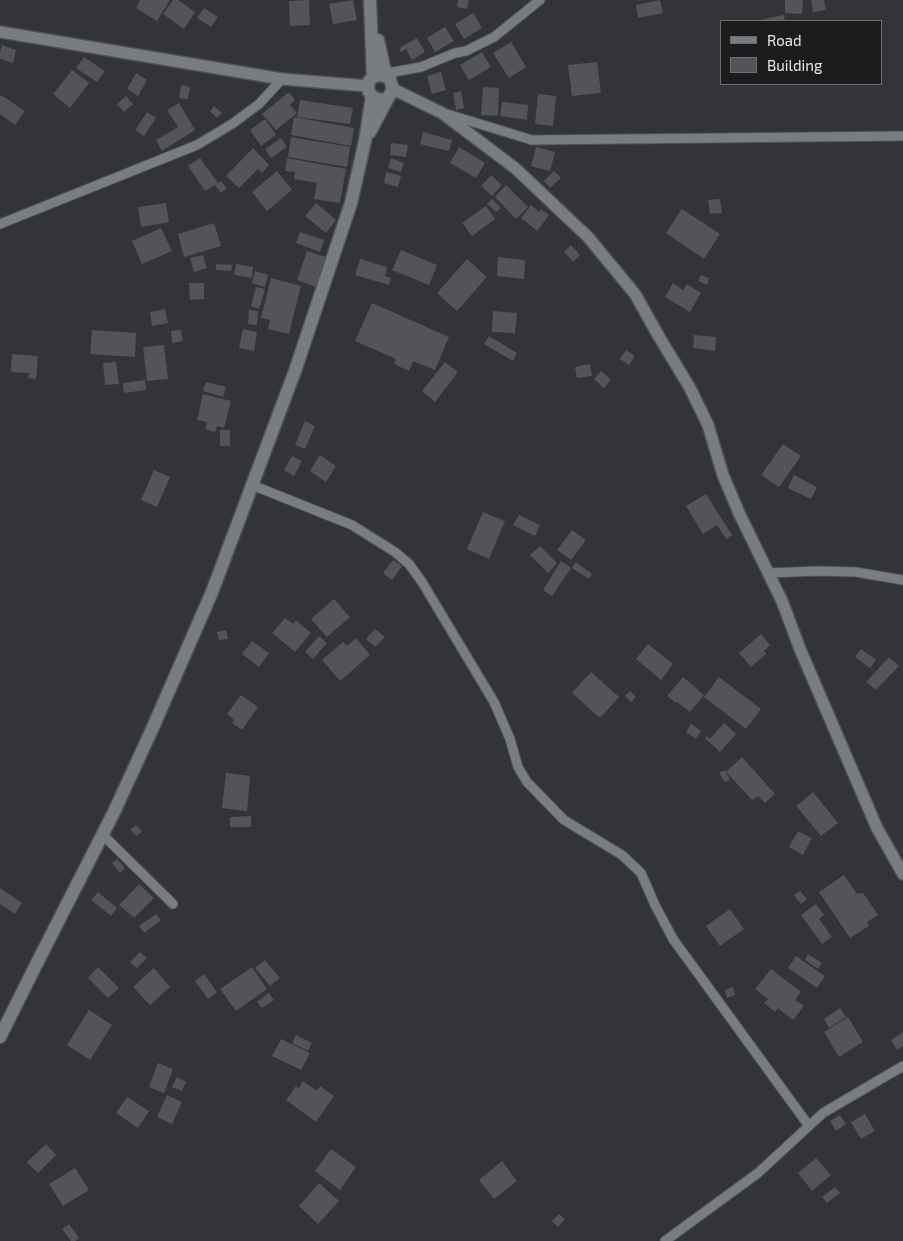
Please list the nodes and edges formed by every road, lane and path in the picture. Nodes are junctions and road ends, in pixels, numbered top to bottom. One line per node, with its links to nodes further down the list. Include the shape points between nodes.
1 (540, 0): 4 (street, via 494,36 466,51)
2 (371, 6): 4 (main road); 6 (main road)
3 (0, 32): 5 (street)
4 (387, 75): 6 (main road, via 380,75); 7 (main road)
5 (282, 79): 6 (street); 11 (street, via 259,104 197,145)
6 (371, 86): 7 (main road, via 377,99 383,100); 10 (main road)
7 (390, 94): 8 (street); 10 (main road)
8 (442, 112): 9 (street, via 532,140); 13 (street, via 514,168 588,236 636,294 708,425 723,475)
9 (903, 136)
10 (365, 141): 12 (main road, via 348,212)
11 (0, 224)
12 (252, 485): 15 (main road, via 212,592); 20 (street, via 352,525 409,564 494,702 518,767 527,782 564,820 622,854 641,873 674,939)
13 (769, 574): 14 (street, via 856,572); 16 (street, via 863,795)
14 (903, 580)
15 (102, 835): 17 (street); 18 (main road)
16 (903, 874)
17 (173, 904)
18 (0, 1037)
19 (903, 1066): 20 (street, via 823,1112)
20 (809, 1126): 21 (street, via 758,1173)
21 (665, 1241)

